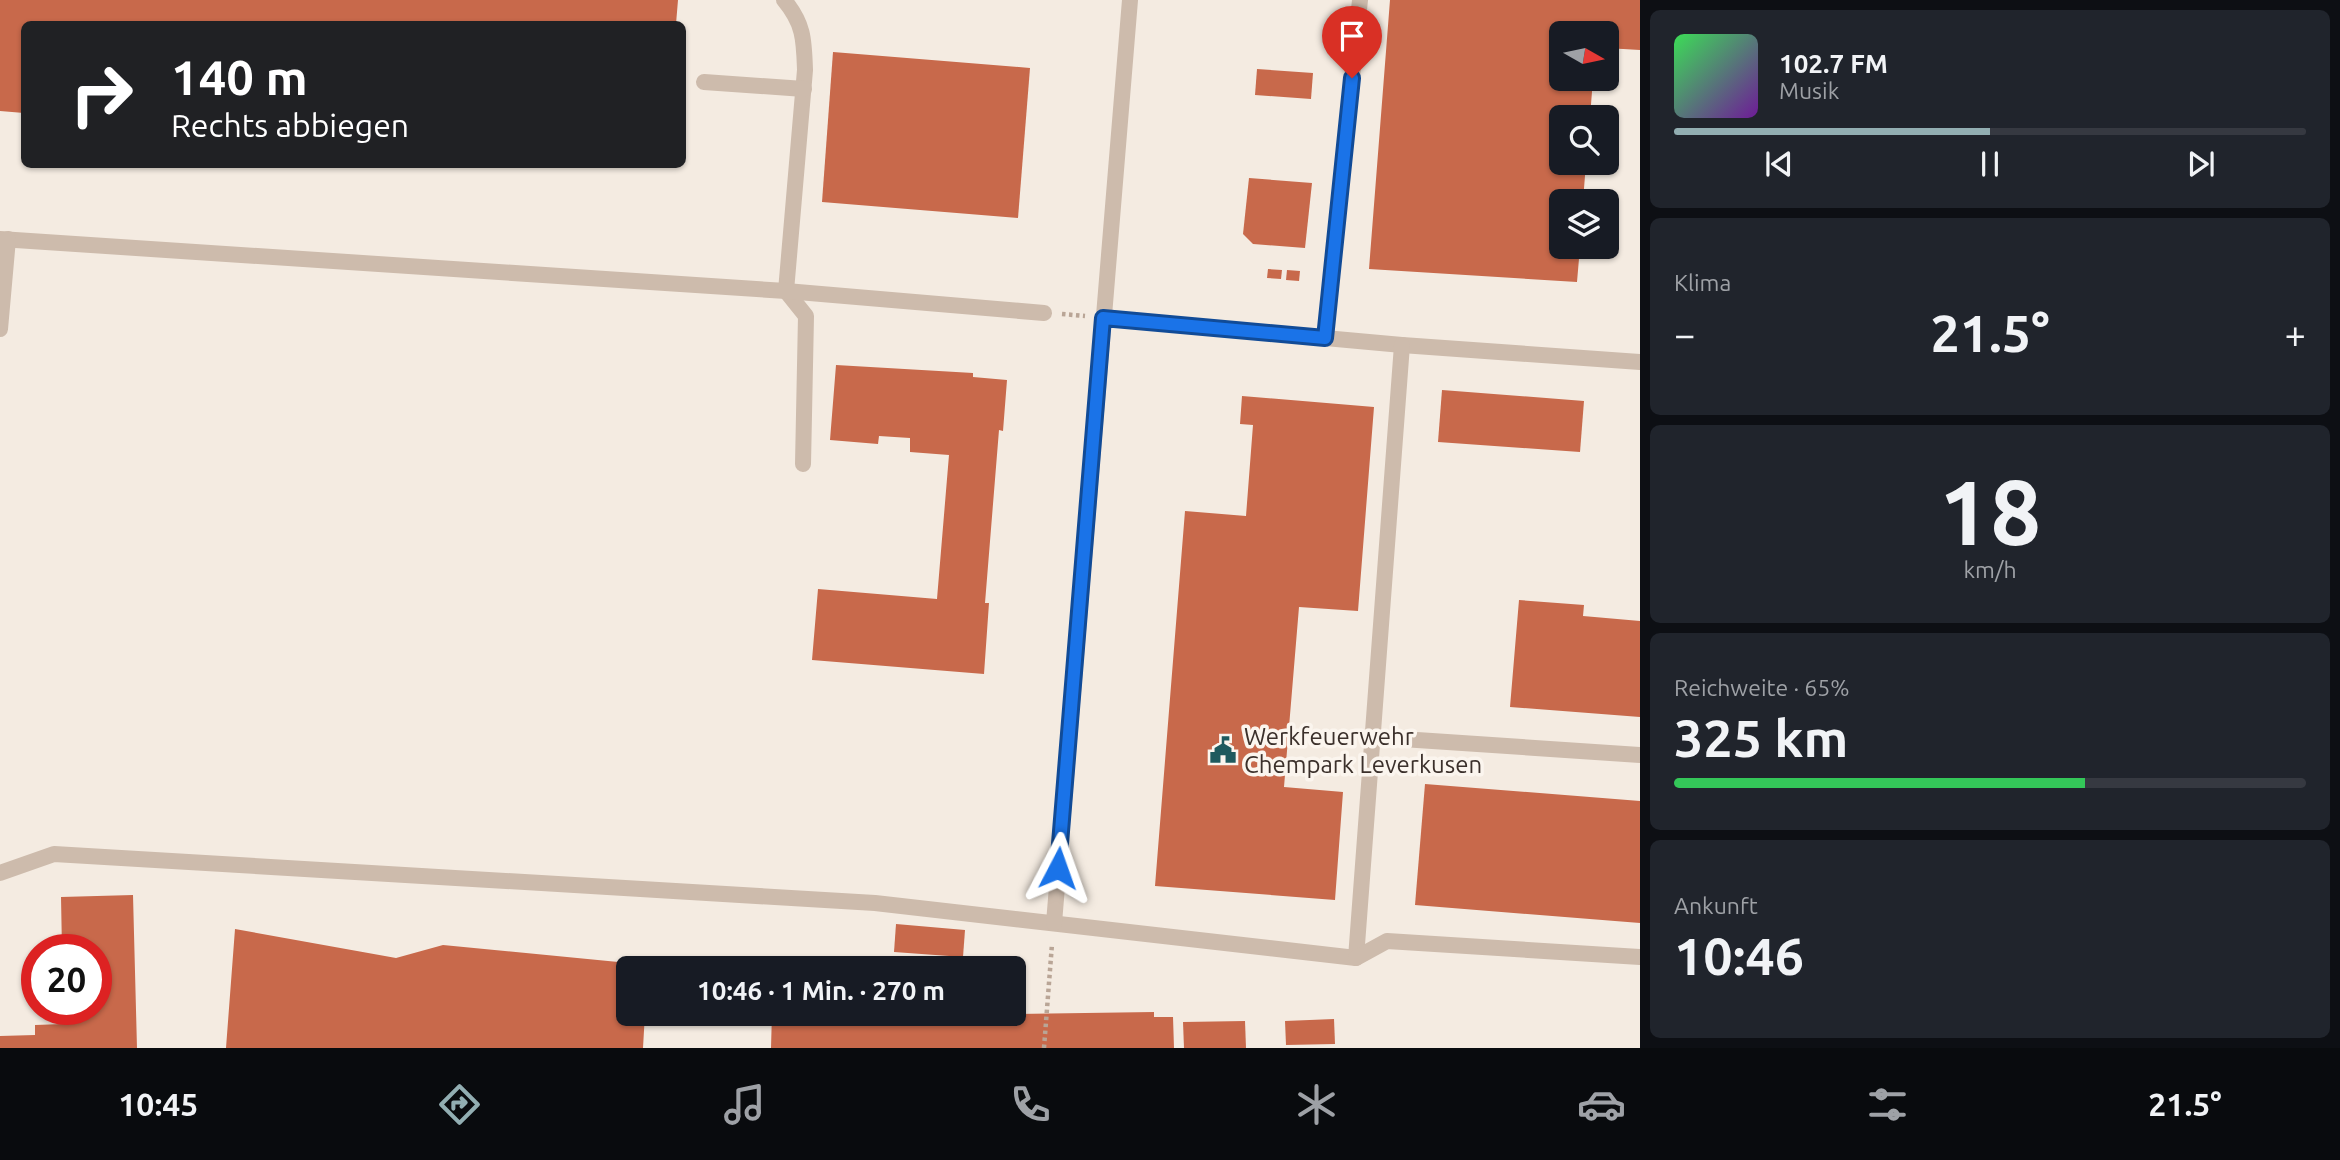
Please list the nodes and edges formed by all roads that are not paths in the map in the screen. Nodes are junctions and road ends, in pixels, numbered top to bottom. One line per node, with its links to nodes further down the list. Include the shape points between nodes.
1 (784, 0): 5 (lane, via 804,36)
2 (1130, 0): 9 (lane)
3 (1360, 0): 11 (lane)
4 (704, 82): 5 (lane)
5 (804, 89): 7 (lane)
6 (4, 239): 7 (lane); 10 (lane)
7 (786, 291): 8 (lane); 14 (lane, via 806,316)
8 (1044, 313)
9 (1103, 318): 11 (lane); 18 (lane)
10 (0, 329)
11 (1325, 338): 12 (lane)
12 (1402, 345): 13 (lane); 15 (lane)
13 (1640, 362)
14 (803, 464)
15 (1372, 737): 16 (lane); 20 (lane)
16 (1640, 755)
17 (0, 873): 18 (lane, via 54,854 875,903)
18 (1054, 923): 20 (lane)
19 (1640, 957): 20 (lane, via 1387,941)
20 (1356, 958)

